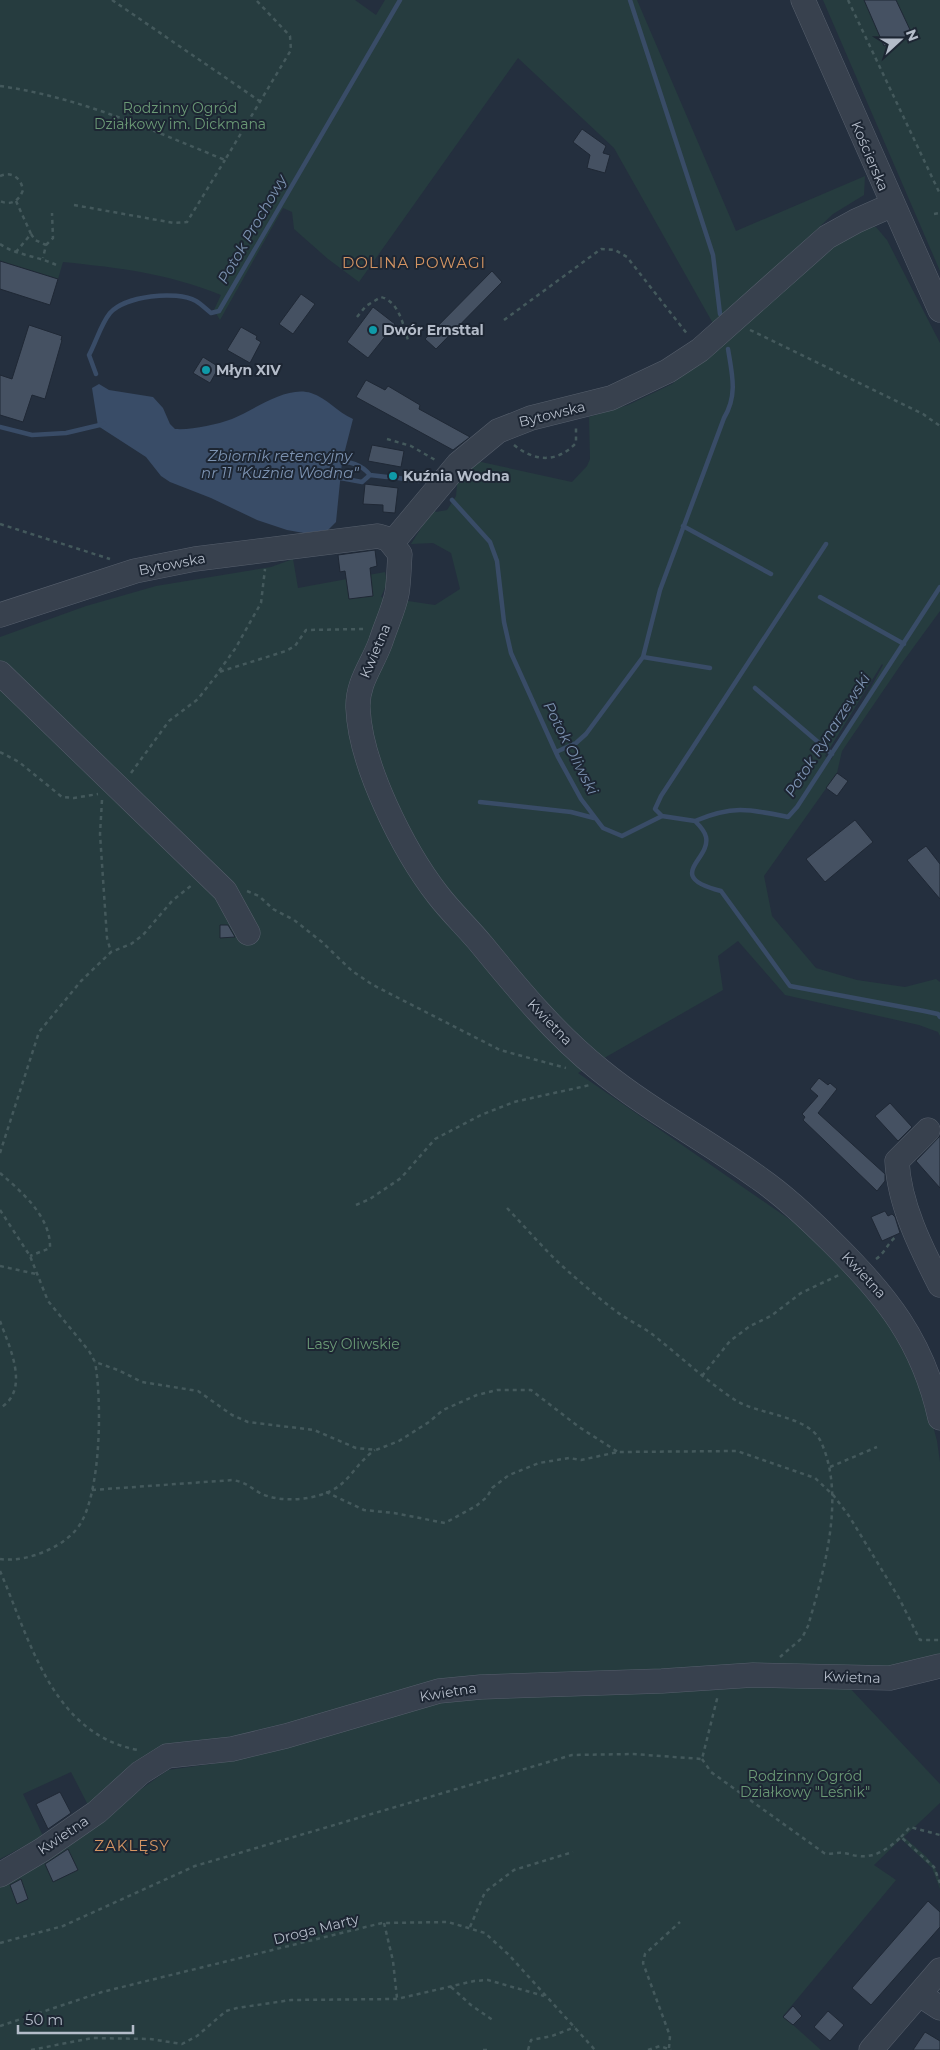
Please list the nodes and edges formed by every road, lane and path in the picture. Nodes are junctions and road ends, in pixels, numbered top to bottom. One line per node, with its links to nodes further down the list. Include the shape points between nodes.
1 (112, 0): 6 (path)
2 (256, 0): 6 (path, via 290,36 291,50)
3 (803, 0): 13 (street, Kościerska)
4 (848, 0): 9 (path)
5 (0, 86): 7 (path, via 38,92 93,107)
6 (261, 102): 7 (path)
7 (224, 160): 12 (path, via 186,222 174,223)
8 (0, 176): 11 (path, via 12,174 22,183 23,190)
9 (940, 194)
10 (0, 201): 11 (path)
11 (16, 201): 17 (path)
12 (74, 205)
13 (892, 205): 23 (street, Kościerska); 25 (street, Bytowska, via 828,238)
14 (52, 213): 19 (path, via 53,238)
15 (940, 213): 16 (path)
16 (934, 214)
17 (31, 234): 19 (path); 20 (path)
18 (0, 244): 20 (path)
19 (46, 245): 21 (path)
20 (16, 252): 21 (path)
21 (43, 258): 22 (path)
22 (58, 266)
23 (940, 310)
24 (357, 317): 27 (path, via 374,300 386,298 397,308)
25 (737, 317): 28 (street, Bytowska); 30 (path, via 759,336 923,414)
26 (504, 320): 28 (path, via 601,249 615,250 627,257)
27 (409, 343)
28 (700, 350): 29 (street, Bytowska, via 642,385)
29 (577, 408): 31 (street, Bytowska, via 531,418); 31 (path, via 576,443 568,452 555,458 538,459 524,453)
30 (940, 426)
31 (498, 431): 33 (street, Bytowska)
32 (387, 439): 33 (path, via 411,446)
33 (445, 471): 35 (street, Bytowska, via 428,502)
34 (0, 524): 37 (path, via 77,546)
35 (392, 542): 37 (street, Bytowska, via 378,536 195,559); 39 (street, Kwietna, via 400,554 397,594)
36 (268, 565): 40 (path, via 263,572 258,611)
37 (136, 571): 38 (street, Bytowska)
38 (0, 615)
39 (385, 630): 40 (path, via 306,630 295,646 286,651); 49 (street, Kwietna, via 360,685 358,708 367,752 382,798 399,835 438,896 503,971 552,1025)
40 (219, 672): 43 (path, via 198,698 169,721)
41 (0, 673): 43 (street)
42 (0, 752): 47 (path, via 19,762 62,798 103,793 100,834 106,938)
43 (118, 787): 44 (street)
44 (206, 872): 45 (street); 47 (path, via 172,901 143,935)
45 (225, 890): 46 (street); 48 (path, via 246,890 260,896 322,942 352,971 436,1019 500,1050)
46 (248, 933)
47 (111, 952): 51 (path, via 81,981 39,1032)
48 (571, 1069)
49 (613, 1080): 53 (path, via 514,1102 481,1115 435,1139 401,1178); 58 (street, Kwietna, via 760,1178)
50 (928, 1130): 56 (street, via 897,1162 898,1178)
51 (0, 1153)
52 (0, 1174): 57 (path, via 24,1193 50,1235 50,1248)
53 (356, 1205)
54 (507, 1208): 65 (path, via 568,1272 652,1334)
55 (0, 1210): 57 (path)
56 (914, 1228): 58 (path, via 891,1240 881,1256 869,1264); 61 (street)
57 (30, 1256): 60 (path)
58 (853, 1263): 65 (path, via 840,1274 800,1293 771,1316 750,1326 730,1341); 67 (street, Kwietna, via 899,1317 916,1348)
59 (0, 1266): 60 (path)
60 (36, 1274): 63 (path, via 48,1301)
61 (940, 1285)
62 (0, 1320): 66 (path, via 16,1374 15,1390)
63 (96, 1362): 69 (path, via 142,1382 198,1391 248,1422 314,1430 356,1448); 72 (path, via 98,1429)
64 (940, 1368): 67 (street, Kwietna)
65 (702, 1376): 71 (path, via 740,1403 814,1431)
66 (0, 1408)
67 (938, 1408)
68 (877, 1447): 71 (path)
69 (376, 1450): 70 (path, via 399,1441 460,1401 497,1390 516,1389 531,1390); 73 (path, via 363,1458 339,1486)
70 (618, 1452): 73 (path, via 581,1460 553,1460 509,1475 476,1506 445,1523 364,1510); 74 (path, via 737,1451 815,1478)
71 (830, 1467): 74 (path)
72 (92, 1490): 73 (path, via 232,1480 249,1484 261,1493 294,1501); 75 (path, via 82,1521 60,1544 29,1558)
73 (326, 1492)
74 (834, 1496): 77 (path, via 899,1598 920,1640); 80 (path, via 808,1626 802,1638 780,1657 782,1669)
75 (0, 1559)
76 (0, 1571): 81 (path, via 32,1653 73,1716 106,1740)
77 (940, 1640)
78 (940, 1666): 80 (street, Kwietna, via 890,1678)
79 (721, 1676): 80 (street, Kwietna); 82 (path); 86 (street, Kwietna, via 438,1691 286,1736 232,1748 167,1756 140,1773 97,1812)
80 (788, 1676)
81 (138, 1750)
82 (702, 1759): 84 (path, via 711,1772 824,1853 842,1852 859,1857 879,1854); 91 (path, via 633,1754 572,1756 195,1866 63,1926)
83 (940, 1835): 84 (path, via 910,1828)
84 (901, 1837): 87 (path, via 934,1867)
85 (572, 1852): 90 (path, via 514,1870 485,1892)
86 (0, 1875)
87 (940, 1883)
88 (680, 1922): 102 (path, via 645,1954 643,1963 670,2036)
89 (384, 1923): 90 (path, Droga Marty, via 448,1922); 96 (path); 99 (path, Droga Marty, via 102,1992)
90 (470, 1927): 95 (path, Droga Marty, via 485,1933 509,1955)
91 (0, 1943)
92 (940, 1970): 94 (street)
93 (451, 1987): 95 (path, via 488,1980); 96 (path); 98 (path)
94 (920, 1995): 97 (street); 110 (street)
95 (545, 1996): 100 (path, Droga Marty)
96 (397, 1998): 101 (path, via 291,2000 237,2008 226,2011 197,2036 182,2044 150,2039 92,2038 70,2040)
97 (940, 2008)
98 (494, 2021)
99 (0, 2026)
100 (576, 2027): 107 (path, via 531,2040); 108 (path, Droga Marty)
101 (50, 2047): 103 (path); 104 (path)
102 (670, 2049): 109 (path, via 660,2046)
103 (31, 2050)
104 (47, 2050)
105 (483, 2050): 106 (path)
106 (490, 2050)
107 (528, 2050)
108 (595, 2050)
109 (648, 2050)
110 (871, 2050)

